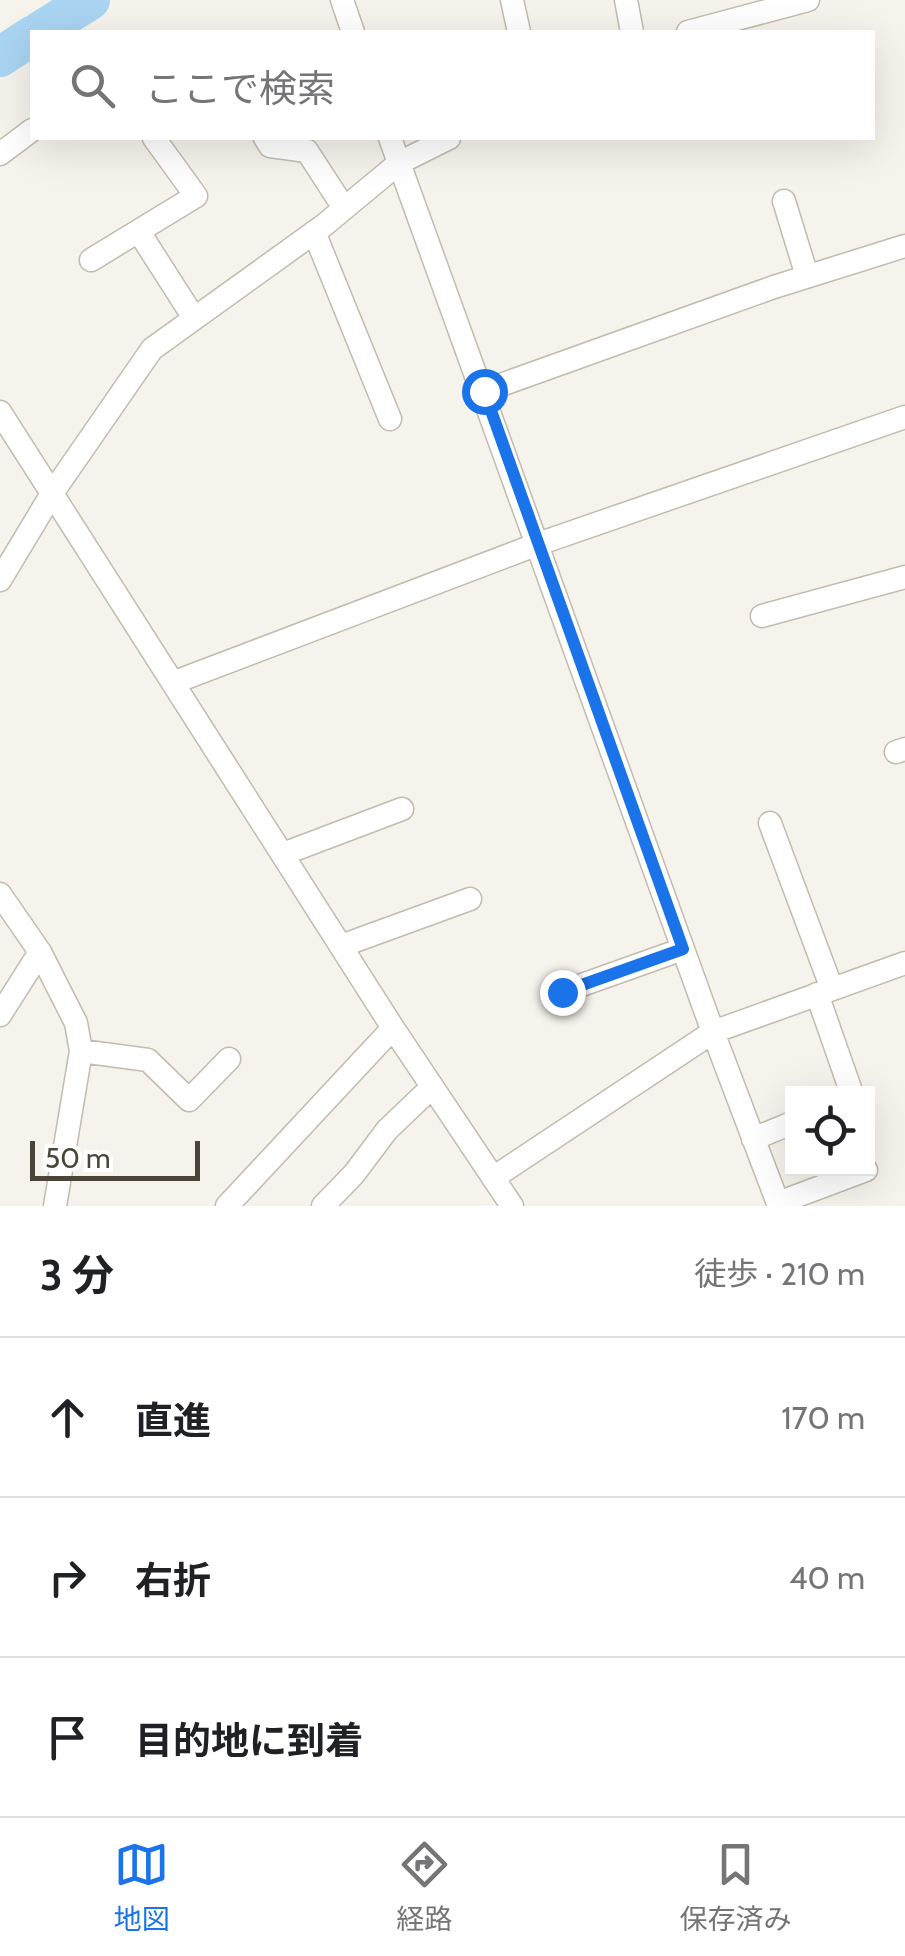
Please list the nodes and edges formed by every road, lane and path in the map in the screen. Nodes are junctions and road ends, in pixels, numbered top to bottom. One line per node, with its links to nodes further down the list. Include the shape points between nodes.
1 (342, 0): 5 (street)
2 (512, 0): 6 (street)
3 (626, 0): 7 (street)
4 (808, 0): 8 (street)
5 (352, 30)
6 (519, 30)
7 (632, 30)
8 (696, 30)
9 (30, 132): 14 (street)
10 (155, 140): 18 (street, via 196,196)
11 (266, 140): 17 (street, via 306,151)
12 (391, 140): 15 (street)
13 (445, 140): 15 (street)
14 (0, 154)
15 (400, 163): 17 (street); 24 (street)
16 (784, 201): 22 (street)
17 (344, 208): 19 (street)
18 (138, 232): 21 (street); 23 (street)
19 (314, 232): 23 (street); 27 (street)
20 (905, 246): 22 (street)
21 (90, 260)
22 (807, 276): 24 (street)
23 (194, 318): 28 (street, via 152,349)
24 (484, 391): 29 (street)
25 (0, 412): 28 (street)
26 (905, 418): 29 (street)
27 (390, 419)
28 (52, 492): 31 (street); 33 (street)
29 (538, 544): 33 (street); 40 (street)
30 (905, 577): 32 (street)
31 (0, 580)
32 (762, 616)
33 (175, 682): 36 (street)
34 (402, 809): 36 (street)
35 (770, 823): 44 (street)
36 (283, 854): 39 (street)
37 (0, 894): 41 (street)
38 (470, 899): 39 (street)
39 (342, 946): 46 (street)
40 (683, 949): 43 (street); 47 (street)
41 (40, 952): 45 (street); 48 (street, via 76,1023)
42 (905, 962): 44 (street)
43 (562, 992)
44 (824, 992): 47 (street); 50 (street)
45 (0, 1015)
46 (393, 1028): 51 (street); 59 (street)
47 (713, 1032): 53 (street); 55 (street)
48 (81, 1050): 49 (street, via 148,1060 189,1100); 58 (street)
49 (229, 1059)
50 (850, 1086)
51 (432, 1087): 55 (street); 60 (street)
52 (785, 1126): 53 (street)
53 (754, 1138): 56 (street)
54 (851, 1176): 56 (street)
55 (493, 1178): 57 (street)
56 (779, 1204)
57 (509, 1205)
58 (56, 1206)
59 (227, 1206)
60 (322, 1206)

